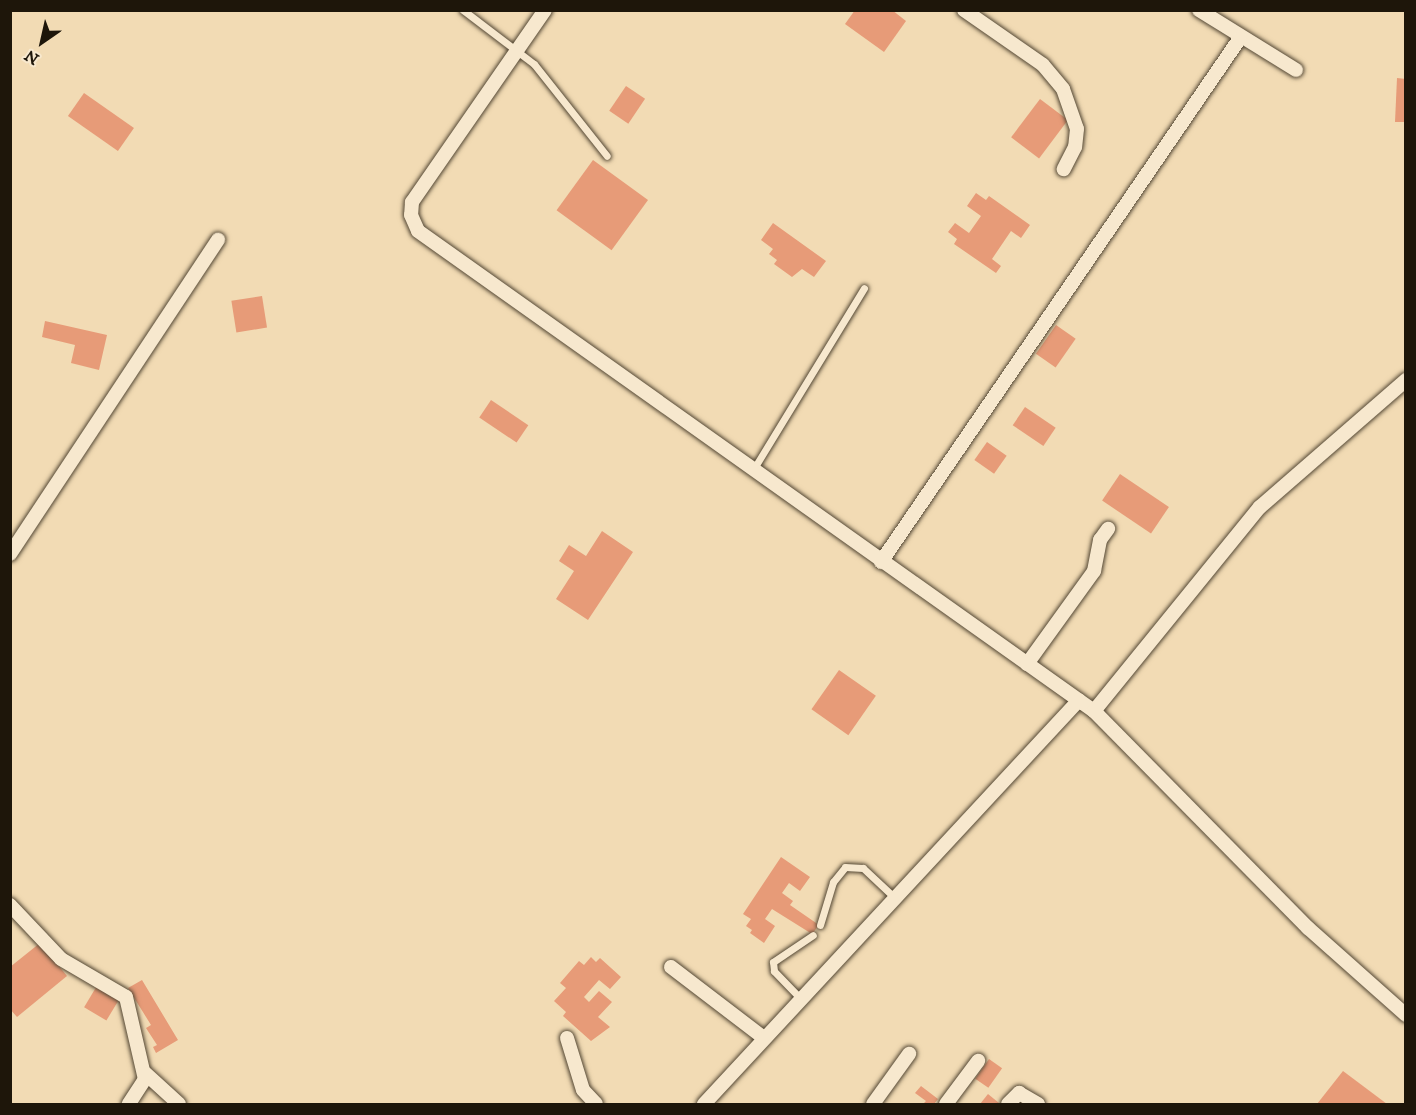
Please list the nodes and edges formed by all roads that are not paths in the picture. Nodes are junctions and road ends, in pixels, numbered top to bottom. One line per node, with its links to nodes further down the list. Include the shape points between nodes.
1 (462, 10): 6 (lane)
2 (545, 10): 6 (street)
3 (964, 10): 9 (street, via 1043,65 1063,89 1077,137)
4 (1199, 10): 5 (street)
5 (1240, 38): 7 (street); 17 (street)
6 (518, 49): 8 (lane, via 541,71); 13 (street, via 412,202 413,222 426,238)
7 (1296, 70)
8 (607, 156)
9 (1064, 169)
10 (218, 240): 15 (street)
11 (864, 288): 13 (lane)
12 (1406, 380): 20 (street, via 1260,507)
13 (752, 470): 17 (street)
14 (1108, 529): 18 (street, via 1100,540 1094,571)
15 (15, 536): 16 (street)
16 (10, 554)
17 (881, 562): 18 (street)
18 (1027, 664): 19 (street)
19 (1079, 700): 20 (street); 21 (street)
20 (1094, 711): 27 (street, via 1308,928)
21 (895, 898): 23 (lane, via 863,868 845,867 833,882); 26 (street)
22 (10, 905): 32 (street, via 61,959 126,997)
23 (820, 926)
24 (813, 935): 26 (lane, via 773,962 774,971)
25 (671, 967): 29 (street)
26 (801, 999): 29 (street)
27 (1406, 1015)
28 (567, 1038): 35 (street, via 583,1090)
29 (764, 1038): 36 (street)
30 (909, 1054): 37 (street)
31 (978, 1061): 38 (street)
32 (145, 1074): 33 (street); 34 (street)
33 (129, 1104)
34 (179, 1104)
35 (596, 1104)
36 (704, 1104)
37 (873, 1104)
38 (946, 1104)
39 (1008, 1104): 40 (street, via 1019,1093)
40 (1038, 1104)

